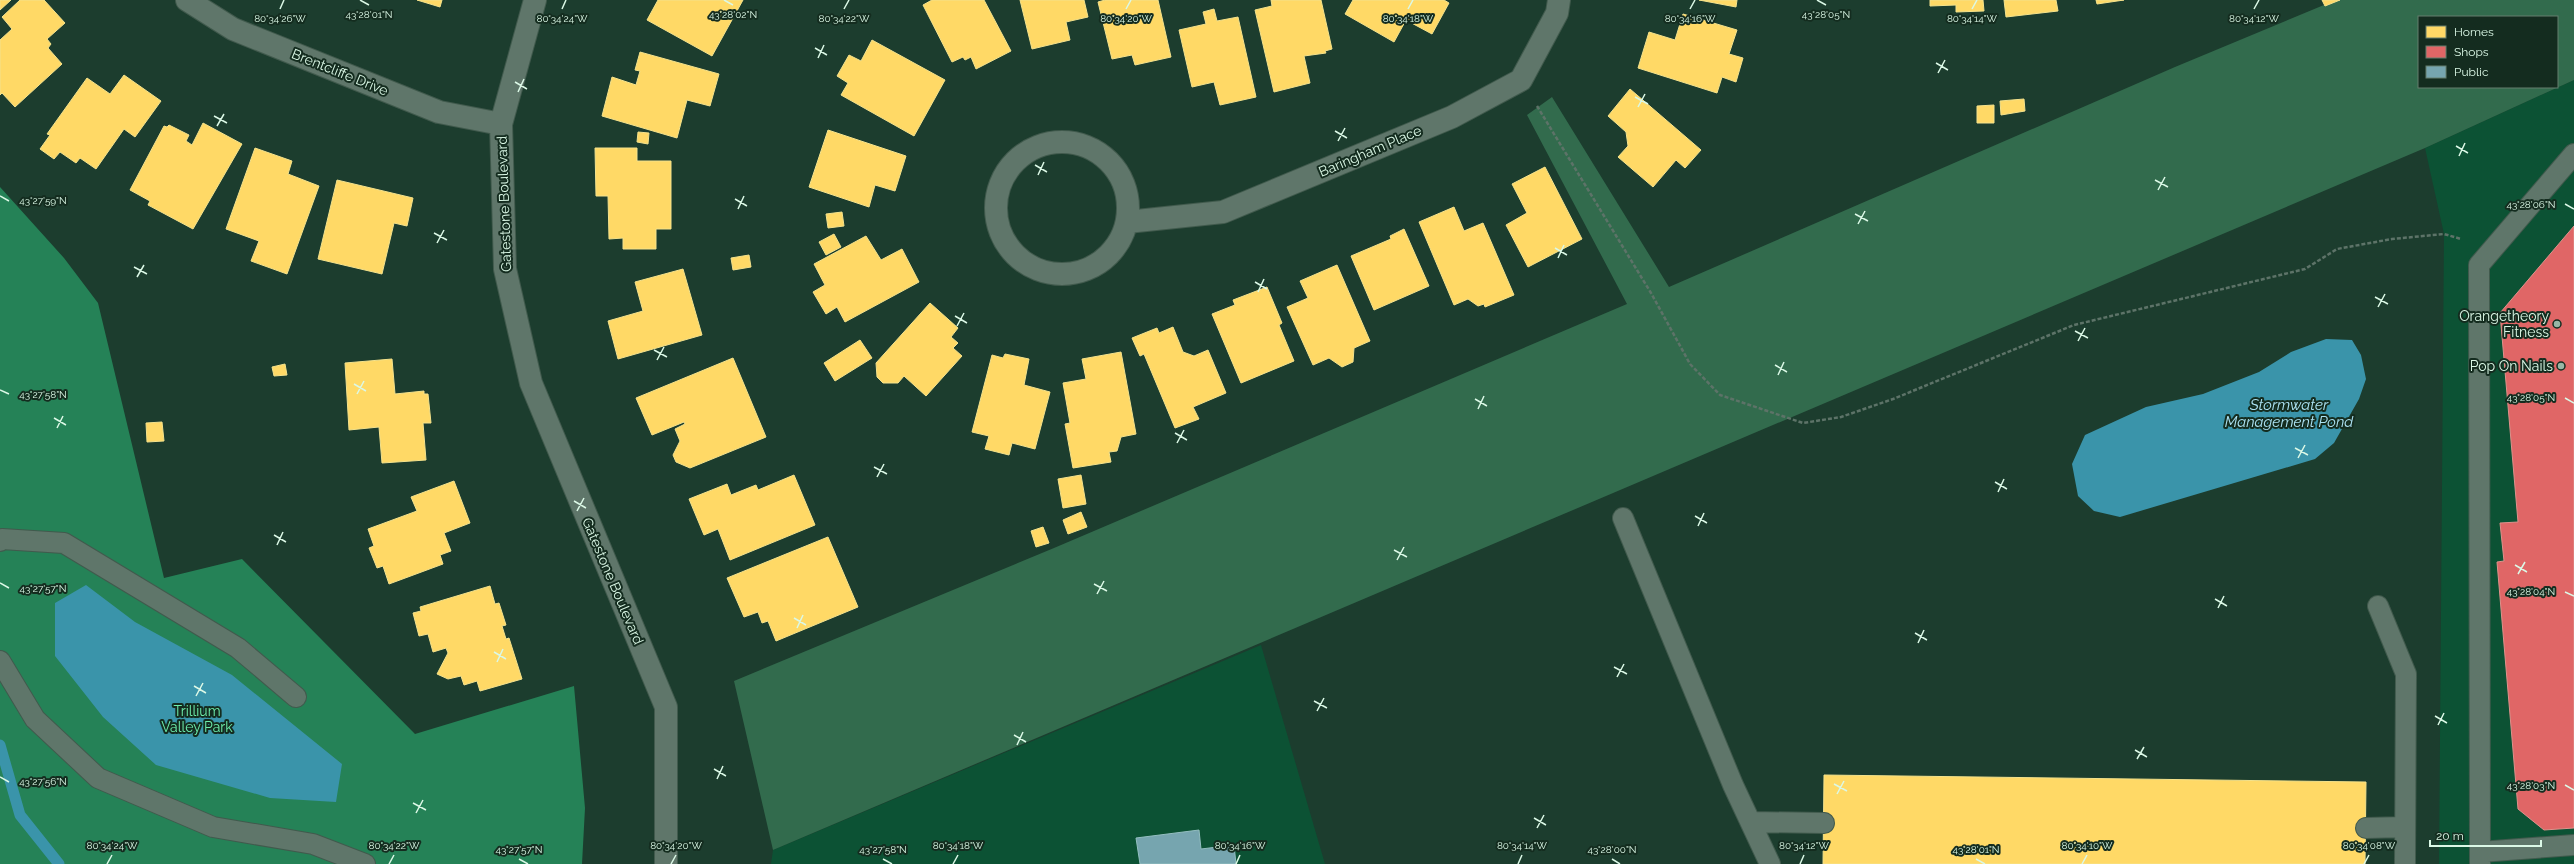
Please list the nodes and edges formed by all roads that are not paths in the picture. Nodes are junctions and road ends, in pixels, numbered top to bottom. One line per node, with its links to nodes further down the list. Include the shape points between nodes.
1 (187, 0): 4 (street, Brentcliffe Drive, via 233,29 439,112)
2 (535, 0): 4 (street, Gatestone Boulevard)
3 (1559, 0): 6 (street, Baringham Place, via 1557,13 1521,80 1452,117 1223,212)
4 (501, 124): 19 (street, Gatestone Boulevard, via 505,269 531,383 666,707)
5 (2574, 154): 17 (lane, via 2479,265)
6 (1127, 222): 6 (street, via 1128,199 1120,177 1110,162 1091,149 1071,143 1049,143 1028,151 1005,174 997,195 997,225 1007,246 1030,267 1054,274 1076,274 1098,264 1115,249)
7 (1623, 518): 12 (lane, via 1733,785)
8 (0, 541): 11 (lane, via 2,539 64,543 238,648)
9 (2378, 606): 14 (lane, via 2406,674)
10 (0, 661): 18 (lane, via 36,719 98,778 213,827 313,844)
11 (296, 697)
12 (1751, 822): 13 (lane); 20 (lane)
13 (1824, 823)
14 (2405, 827): 15 (lane); 21 (lane)
15 (2366, 828)
16 (2574, 845): 17 (lane)
17 (2480, 858)
18 (365, 864)
19 (666, 864)
20 (1770, 864)
21 (2405, 864)

